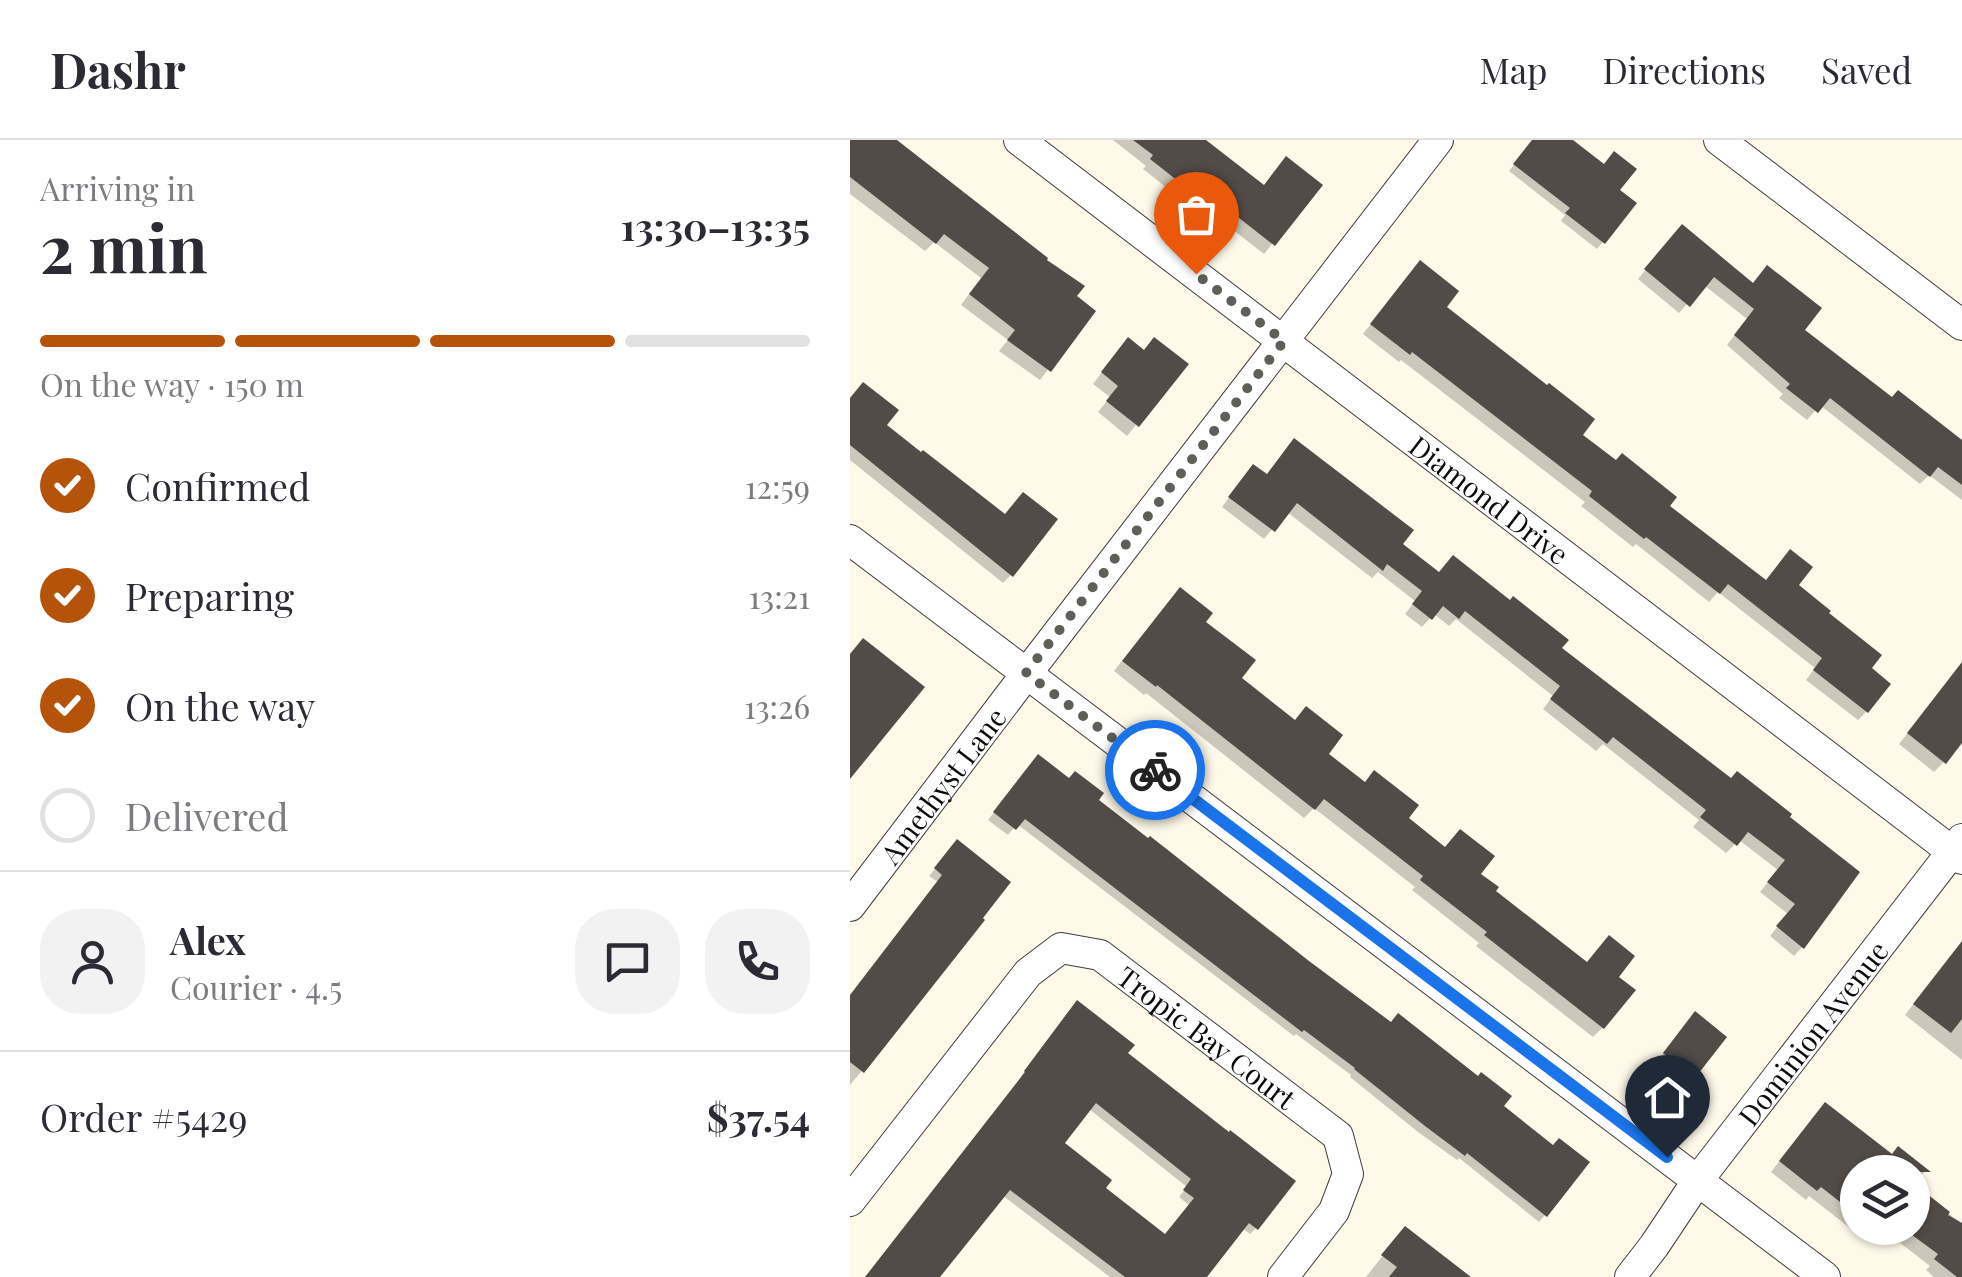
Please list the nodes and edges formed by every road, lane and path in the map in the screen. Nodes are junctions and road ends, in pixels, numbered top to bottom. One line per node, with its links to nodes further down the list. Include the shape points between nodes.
1 (1019, 140): 5 (street, Diamond Drive)
2 (1438, 140): 5 (street, Amethyst Lane)
3 (1718, 140): 4 (street)
4 (1962, 325)
5 (1284, 341): 7 (street, Amethyst Lane); 8 (street, Diamond Drive)
6 (850, 540): 7 (street)
7 (1026, 673): 9 (street, Amethyst Lane); 10 (street)
8 (1959, 850): 10 (street, Dominion Avenue)
9 (850, 906)
10 (1698, 1180): 13 (street, Dominion Avenue); 14 (street)
11 (850, 1200): 12 (street, Tropic Bay Court, via 1028,973 1061,948 1100,954 1338,1136 1348,1174 1334,1212)
12 (1283, 1277)
13 (1630, 1277)
14 (1825, 1277)

